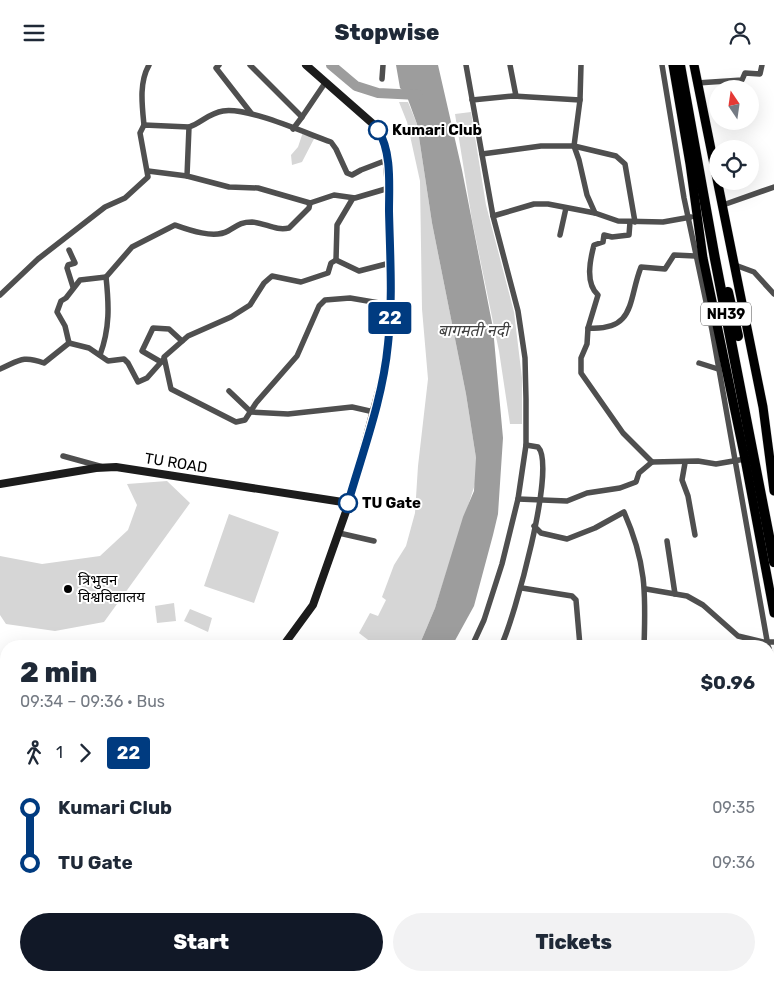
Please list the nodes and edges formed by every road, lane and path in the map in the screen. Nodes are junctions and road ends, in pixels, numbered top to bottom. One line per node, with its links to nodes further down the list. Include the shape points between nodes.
1 (149, 65): 24 (street, via 144,73)
2 (219, 65): 21 (street, via 216,68)
3 (250, 65): 23 (street)
4 (306, 65): 16 (main road)
5 (383, 65): 15 (street)
6 (466, 65): 19 (street)
7 (510, 65): 18 (street)
8 (582, 65): 20 (street)
9 (662, 65): 41 (street)
10 (673, 65): 27 (main road)
11 (680, 65): 27 (highway, NH39)
12 (686, 65): 22 (highway, NH39)
13 (694, 65): 17 (main road)
14 (762, 65): 17 (street, via 760,75 745,73 742,80)
15 (382, 79)
16 (325, 83): 23 (street); 30 (main road, via 378,130)
17 (697, 83): 22 (main road)
18 (516, 96): 19 (street); 20 (street)
19 (472, 100): 29 (street)
20 (580, 100): 28 (street)
21 (251, 113): 25 (street, via 223,111 210,114); 26 (street)
22 (700, 114): 37 (main road); 79 (highway, NH39)
23 (302, 117): 26 (street)
24 (144, 125): 25 (street); 31 (street, via 140,133)
25 (189, 127): 32 (street)
26 (293, 129): 30 (street, via 331,142 347,173 352,175)
27 (689, 134): 41 (main road); 84 (highway, NH39)
28 (574, 146): 29 (street, via 541,146); 39 (street, via 586,195); 42 (street, via 616,156 625,165)
29 (482, 154): 40 (street)
30 (387, 160): 34 (main road)
31 (148, 171): 32 (street); 52 (street, via 148,177 138,188 105,207 38,259)
32 (187, 176): 36 (street, via 229,187 258,188)
33 (774, 187): 37 (street)
34 (389, 188): 35 (street); 47 (main road)
35 (353, 198): 36 (street, via 334,195); 46 (street, via 337,225)
36 (310, 203): 49 (street, via 309,208 286,229 242,222 220,233 199,232 175,225 132,246)
37 (723, 205): 48 (main road)
38 (566, 208): 39 (street); 40 (street, via 534,204); 43 (street)
39 (595, 213): 42 (street)
40 (493, 216): 66 (street, via 518,311 524,358)
41 (692, 217): 42 (street, via 663,222); 45 (street); 68 (main road)
42 (632, 222): 54 (street, via 629,235 604,235 602,242 594,245 590,261 591,283 592,290 598,295)
43 (560, 235)
44 (70, 250): 50 (street, via 76,263 67,268)
45 (695, 256): 54 (street, via 674,255 665,269 641,267 635,295 622,321 615,326); 61 (street)
46 (336, 260): 47 (street, via 359,271); 55 (street, via 331,263 328,273 301,282 272,276 250,305)
47 (390, 263): 53 (main road)
48 (735, 265): 51 (street, via 754,271); 65 (main road)
49 (106, 277): 50 (street, via 80,280); 57 (street, via 108,335)
50 (73, 287): 56 (street, via 61,301 57,312)
51 (774, 294)
52 (0, 295)
53 (391, 305): 63 (street, via 350,298 325,300 319,306 297,356); 64 (main road, via 388,345)
54 (588, 328): 69 (street, via 587,344 580,358 581,373 623,433)
55 (182, 341): 58 (street); 58 (street, via 169,329 153,328 142,351)
56 (69, 343): 57 (street, via 89,347); 60 (street, via 44,363 28,358)
57 (100, 355): 58 (street, via 108,361 124,359 138,382 147,378)
58 (162, 361): 63 (street, via 167,365 174,392 236,422 245,420)
59 (698, 363): 61 (street)
60 (0, 369)
61 (718, 369): 70 (street)
62 (229, 391): 63 (street)
63 (251, 412): 64 (street, via 288,414 352,407)
64 (374, 412): 77 (main road)
65 (771, 435): 74 (main road)
66 (526, 445): 75 (street); 76 (street, via 538,447 542,454)
67 (63, 456): 72 (street)
68 (745, 459): 70 (street); 88 (main road)
69 (652, 462): 71 (street); 76 (street, via 629,486 586,493 567,501)
70 (734, 462): 71 (street); 95 (street)
71 (686, 463): 81 (street, via 683,485)
72 (105, 468): 73 (main road, TU ROAD); 77 (main road, TU ROAD, via 116,467)
73 (0, 483)
74 (774, 491)
75 (518, 499): 76 (street); 90 (street, via 502,564)
76 (540, 501): 78 (street)
77 (348, 503): 80 (main road)
78 (534, 526): 85 (street); 86 (street, via 541,533 567,539 624,512 638,545)
79 (774, 531)
80 (339, 533): 82 (street); 89 (main road, via 314,605)
81 (695, 535)
82 (374, 541)
83 (667, 541): 87 (street)
84 (774, 562)
85 (522, 588): 91 (street); 92 (street, via 576,600)
86 (646, 589): 87 (street); 93 (street)
87 (674, 594): 94 (street, via 687,596 703,605 738,636)
88 (774, 613)
89 (288, 640)
90 (475, 640)
91 (503, 640)
92 (581, 640)
93 (644, 640)
94 (752, 640)
95 (769, 640)

